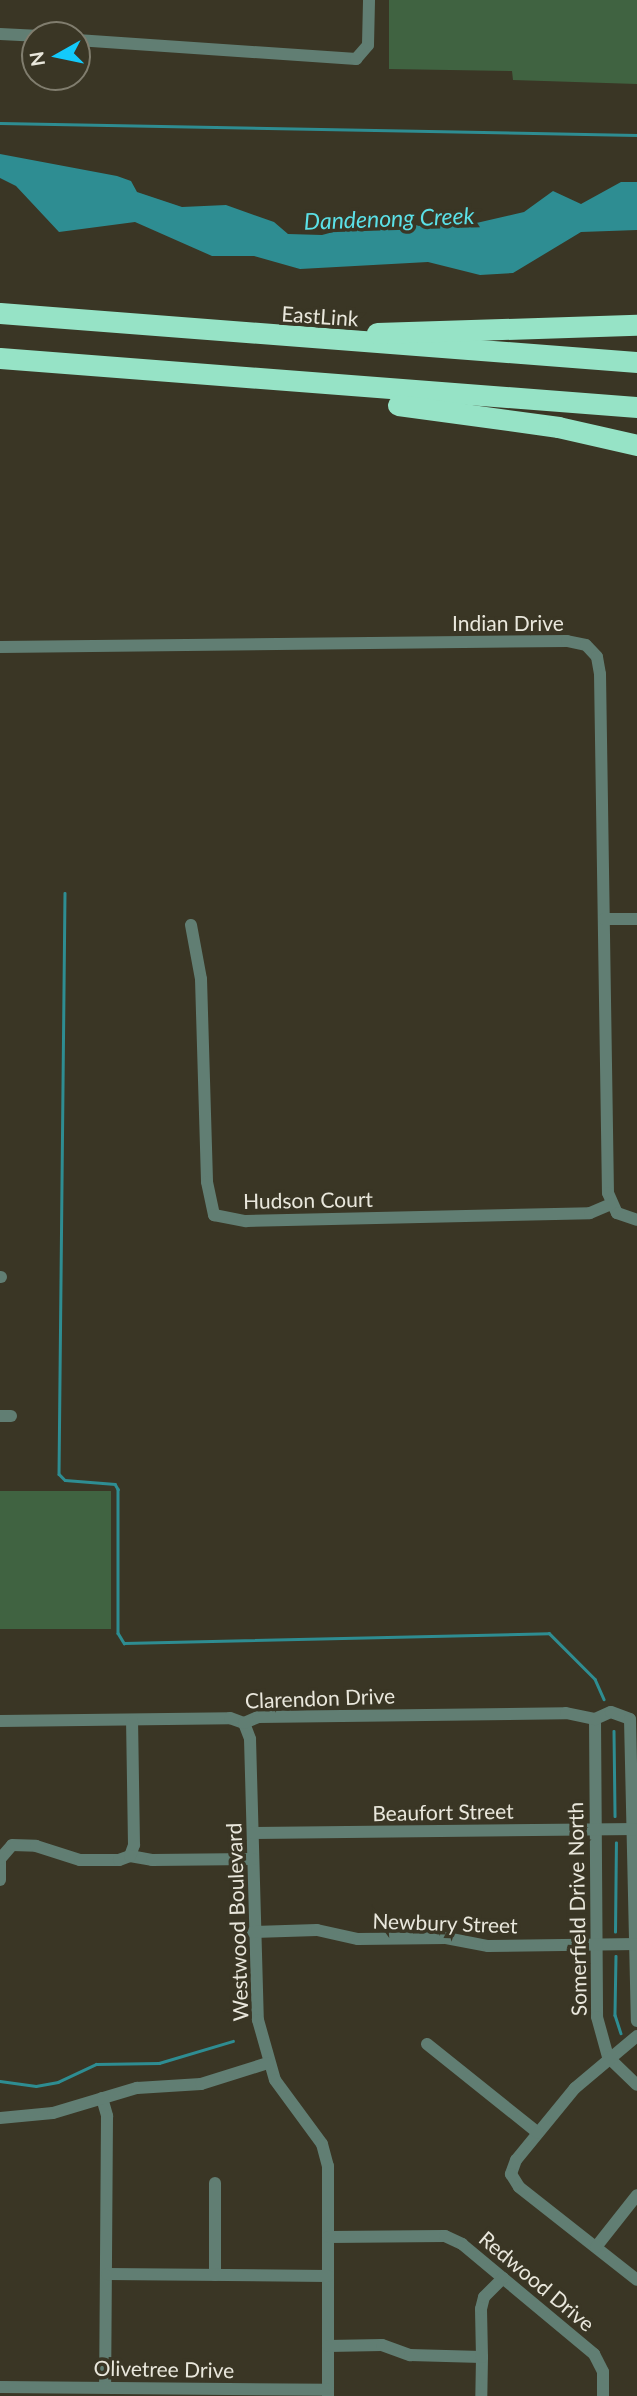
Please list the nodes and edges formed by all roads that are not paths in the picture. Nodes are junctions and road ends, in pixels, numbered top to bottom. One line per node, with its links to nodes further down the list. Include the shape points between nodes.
1 (369, 0): 4 (street, via 368,45 364,54 346,60)
2 (0, 34): 3 (street)
3 (21, 35)
4 (91, 41)
5 (4, 313): 7 (highway, EastLink)
6 (637, 325): 7 (highway)
7 (267, 337): 9 (highway, EastLink)
8 (0, 360): 10 (highway)
9 (637, 362)
10 (153, 372): 11 (highway); 12 (highway, via 532,423)
11 (637, 407)
12 (637, 445)
13 (0, 647): 14 (street, Indian Drive, via 562,640 586,645 597,657 600,674)
14 (604, 919): 15 (street); 17 (street, Indian Drive)
15 (637, 919)
16 (191, 925): 17 (street, Hudson Court, via 201,979 207,1182 214,1215 246,1221 590,1213)
17 (611, 1204): 18 (street, via 617,1213)
18 (637, 1220)
19 (633, 1717): 20 (street, Clarendon Drive, via 611,1712); 25 (street)
20 (596, 1719): 23 (street, Clarendon Drive, via 566,1713 285,1716 258,1717); 24 (street, Somerfield Drive North)
21 (0, 1721): 22 (street, Clarendon Drive)
22 (132, 1721): 23 (street, Clarendon Drive, via 230,1718); 27 (street, via 134,1845)
23 (244, 1723): 26 (street, Westwood Boulevard, via 250,1739)
24 (594, 1829): 25 (street, Beaufort Street); 26 (street, Beaufort Street); 32 (street, Somerfield Drive North)
25 (635, 1829): 31 (street)
26 (253, 1833): 28 (street, Westwood Boulevard)
27 (130, 1856): 28 (street); 29 (street, via 80,1860 36,1846 12,1845 0,1859)
28 (253, 1859): 30 (street, Westwood Boulevard)
29 (0, 1880)
30 (253, 1932): 32 (street, Newbury Street, via 317,1930 358,1939 446,1938 488,1946); 37 (street, Westwood Boulevard, via 258,2020)
31 (636, 1944): 32 (street, Newbury Street); 33 (street)
32 (596, 1945): 36 (street, Somerfield Drive North, via 597,2017)
33 (637, 2021)
34 (637, 2036): 36 (street)
35 (427, 2044): 41 (street)
36 (608, 2057): 38 (street); 41 (street)
37 (268, 2063): 39 (street, via 201,2084 137,2088); 44 (street, Westwood Boulevard, via 288,2102 324,2149)
38 (637, 2085)
39 (102, 2098): 40 (street, via 53,2113); 46 (street, via 107,2116)
40 (0, 2118)
41 (538, 2133): 45 (street, via 512,2168 514,2181)
42 (215, 2183): 47 (street)
43 (637, 2195): 45 (street)
44 (328, 2238): 48 (street, Westwood Boulevard); 49 (street, Redwood Drive, via 445,2236)
45 (596, 2247): 50 (street)
46 (107, 2274): 47 (street); 54 (street)
47 (215, 2275): 48 (street)
48 (328, 2276): 51 (street, Westwood Boulevard)
49 (503, 2278): 52 (street, via 484,2297); 57 (street, Redwood Drive, via 594,2354 603,2372)
50 (637, 2280)
51 (328, 2346): 52 (street, via 382,2345 410,2355); 55 (street, Westwood Boulevard)
52 (482, 2357): 56 (street)
53 (0, 2386): 54 (street, Olivetree Drive)
54 (105, 2388): 55 (street, Olivetree Drive)
55 (328, 2393)
56 (481, 2396)
57 (603, 2396)

